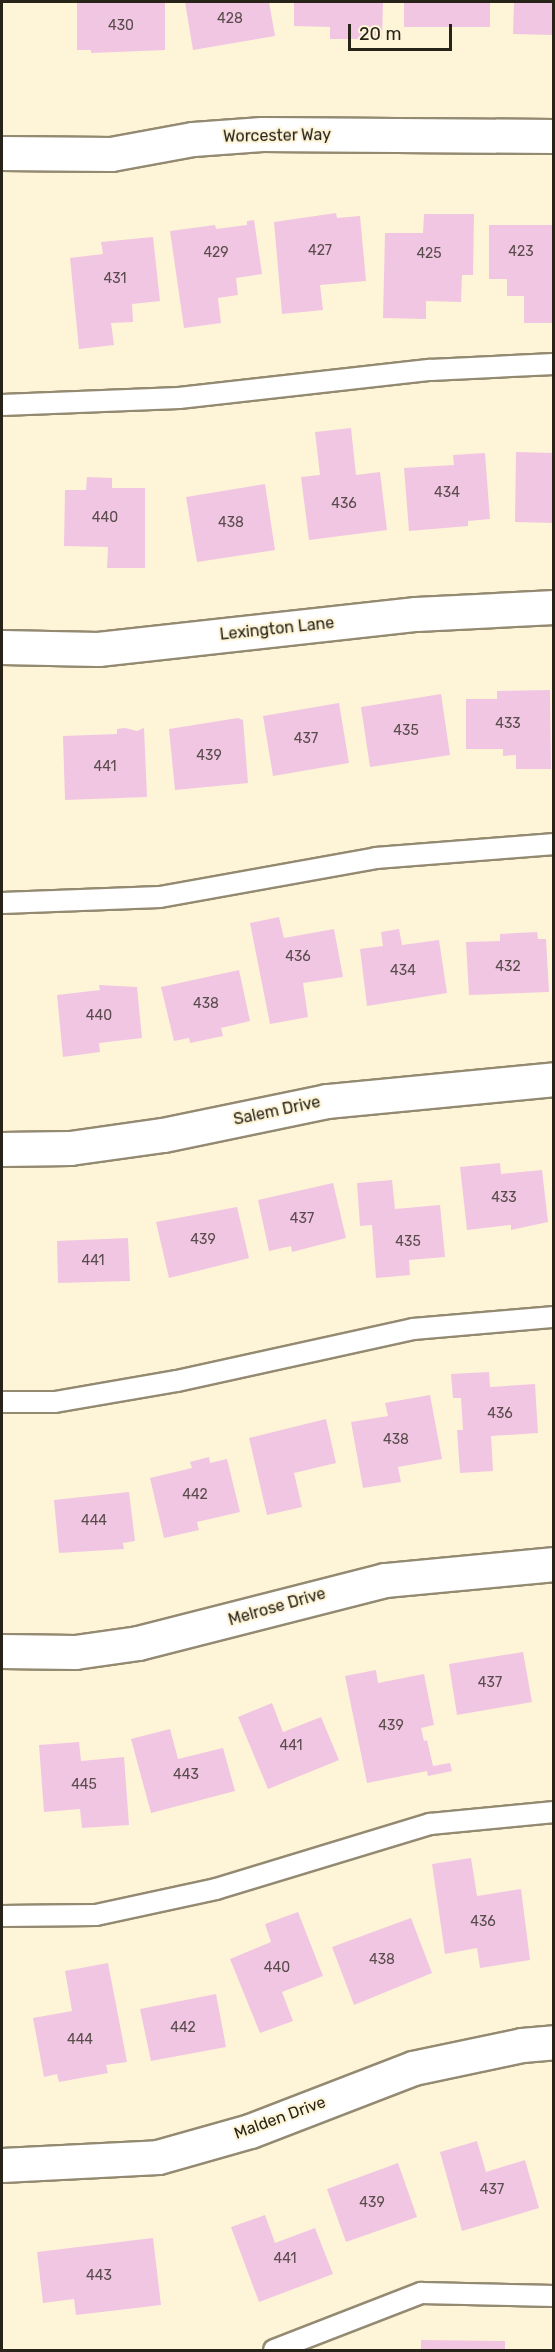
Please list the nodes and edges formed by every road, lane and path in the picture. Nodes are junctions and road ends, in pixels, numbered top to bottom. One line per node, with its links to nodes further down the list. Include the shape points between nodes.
1 (554, 136): 2 (street, Worcester Way, via 262,134 193,139 111,154)
2 (2, 153)
3 (554, 364): 4 (lane, via 430,370 178,398)
4 (2, 405)
5 (554, 607): 6 (street, Lexington Lane, via 416,614 98,649)
6 (2, 648)
7 (554, 844): 8 (lane, via 376,858 160,897)
8 (2, 903)
9 (554, 1078): 10 (street, Salem Drive, via 327,1101 163,1136 70,1148)
10 (2, 1149)
11 (554, 1317): 12 (lane, via 413,1329 177,1381 55,1402)
12 (2, 1402)
13 (554, 1564): 14 (street, Melrose Drive, via 385,1580 138,1643 75,1652)
14 (2, 1651)
15 (554, 1812): 16 (lane, via 430,1824 216,1889 96,1915)
16 (2, 1916)
17 (554, 2042): 18 (street, Malden Drive, via 413,2068 250,2131 158,2157)
18 (2, 2165)
19 (554, 2296): 20 (lane, via 421,2293)
20 (274, 2350)

